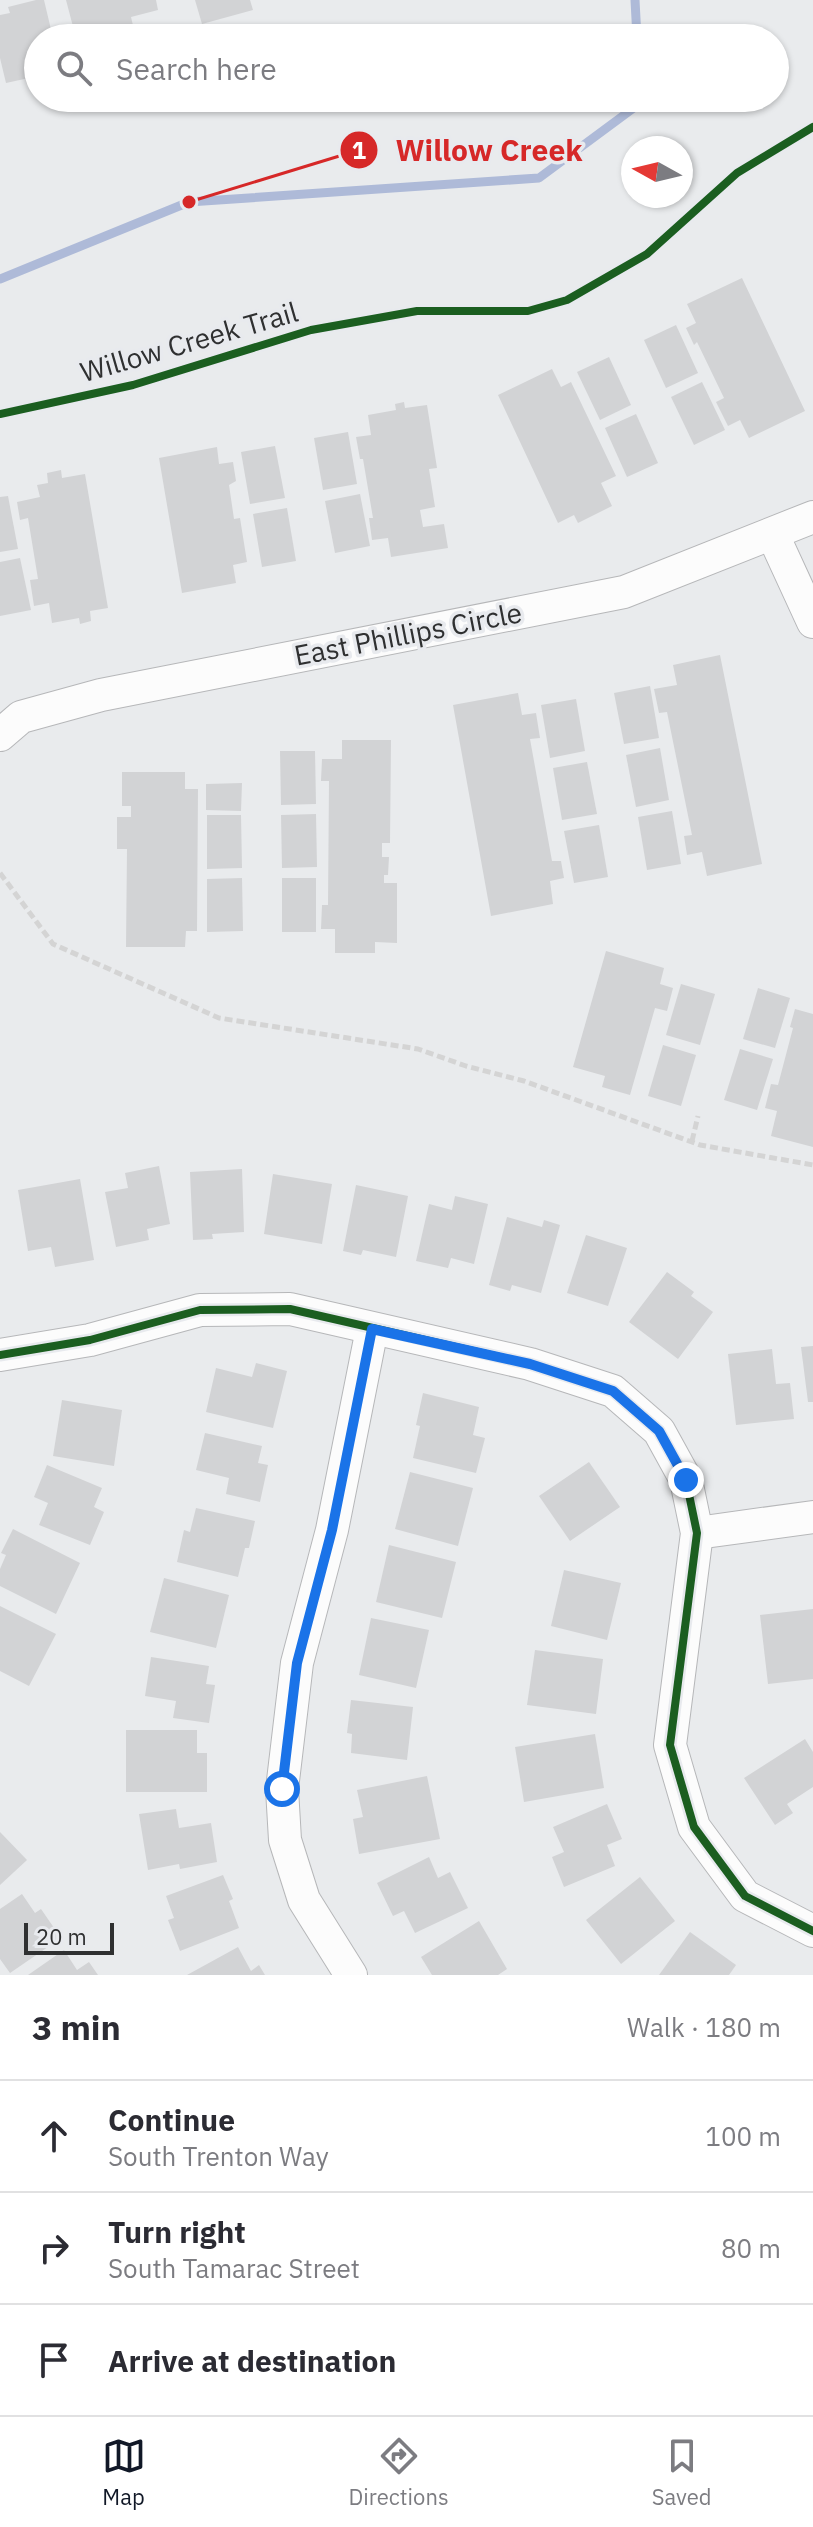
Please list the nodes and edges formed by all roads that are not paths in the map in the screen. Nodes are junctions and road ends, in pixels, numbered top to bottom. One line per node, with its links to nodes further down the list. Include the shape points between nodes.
1 (813, 517): 2 (street, East Phillips Circle)
2 (773, 535): 3 (street); 4 (street, East Phillips Circle, via 624,592 101,695 21,717)
3 (813, 622)
4 (0, 735)
5 (372, 1329): 6 (street, via 290,1309 200,1310); 8 (street, via 530,1364 613,1391 659,1431 686,1480); 10 (street, via 332,1530 297,1663 282,1789 285,1840 304,1900)
6 (1, 1361)
7 (813, 1517): 8 (street)
8 (697, 1533): 9 (street, via 670,1745 694,1827 745,1896)
9 (813, 1931)
10 (351, 1975)

